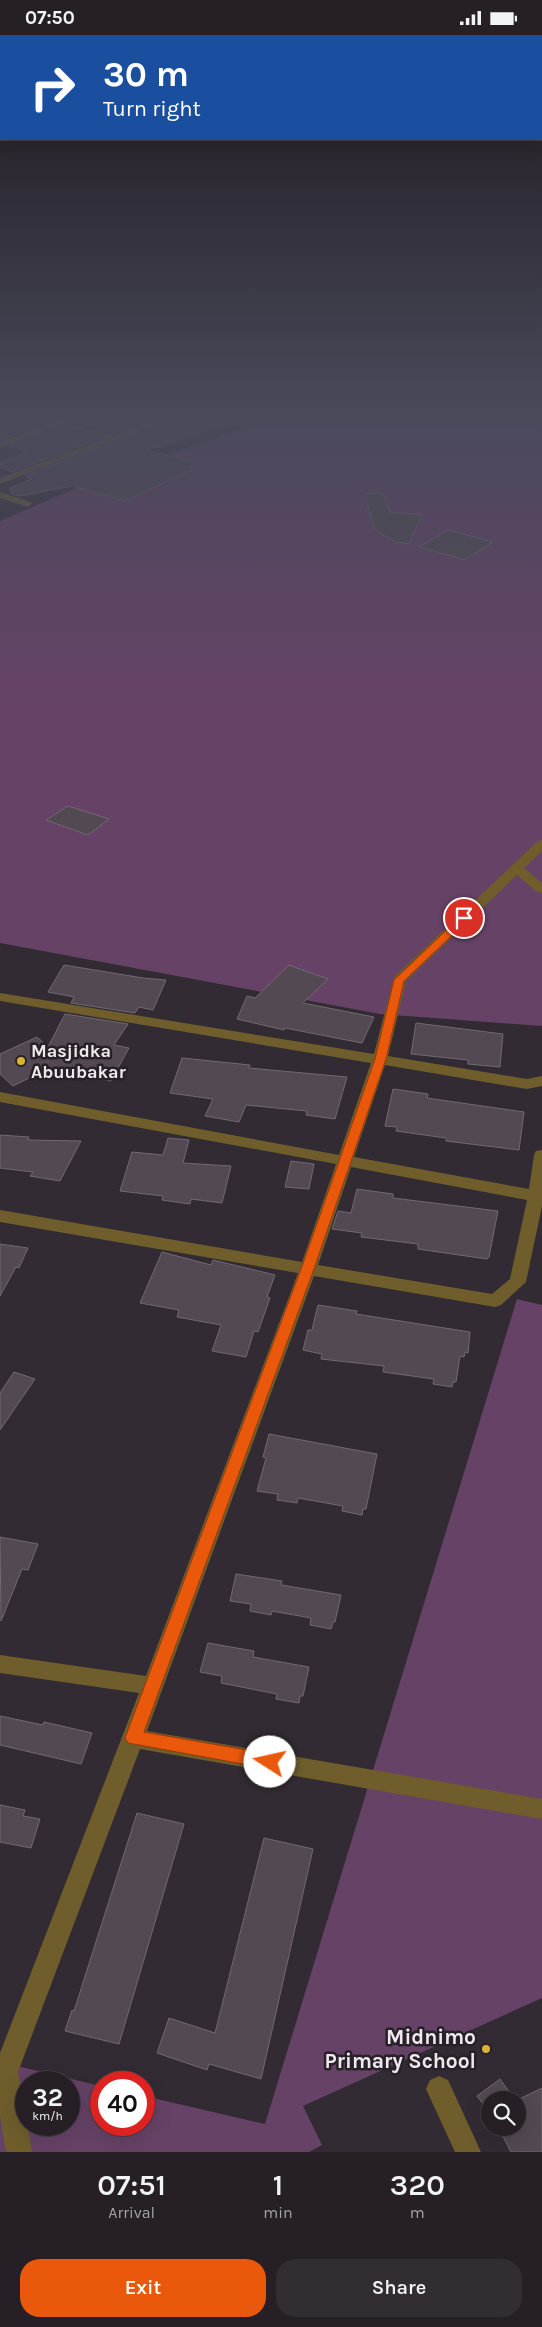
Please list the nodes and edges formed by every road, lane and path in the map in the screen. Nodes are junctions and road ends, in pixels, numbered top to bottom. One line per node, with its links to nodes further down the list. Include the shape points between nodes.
1 (542, 844): 2 (street)
2 (517, 869): 3 (street); 5 (street, via 399,980)
3 (542, 889)
4 (3, 1001): 5 (street)
5 (380, 1059): 6 (street, via 527,1084); 9 (street)
6 (542, 1081)
7 (0, 1097): 9 (street)
8 (542, 1155): 10 (street)
9 (345, 1161): 10 (street); 12 (street)
10 (536, 1196): 12 (street, via 518,1282 495,1301)
11 (0, 1216): 12 (street)
12 (308, 1269): 14 (street)
13 (0, 1664): 14 (street)
14 (152, 1686): 15 (street)
15 (134, 1738): 16 (street); 18 (street, via 5,2072)
16 (542, 1809)
17 (439, 2089): 19 (street)
18 (20, 2152)
19 (468, 2152)

